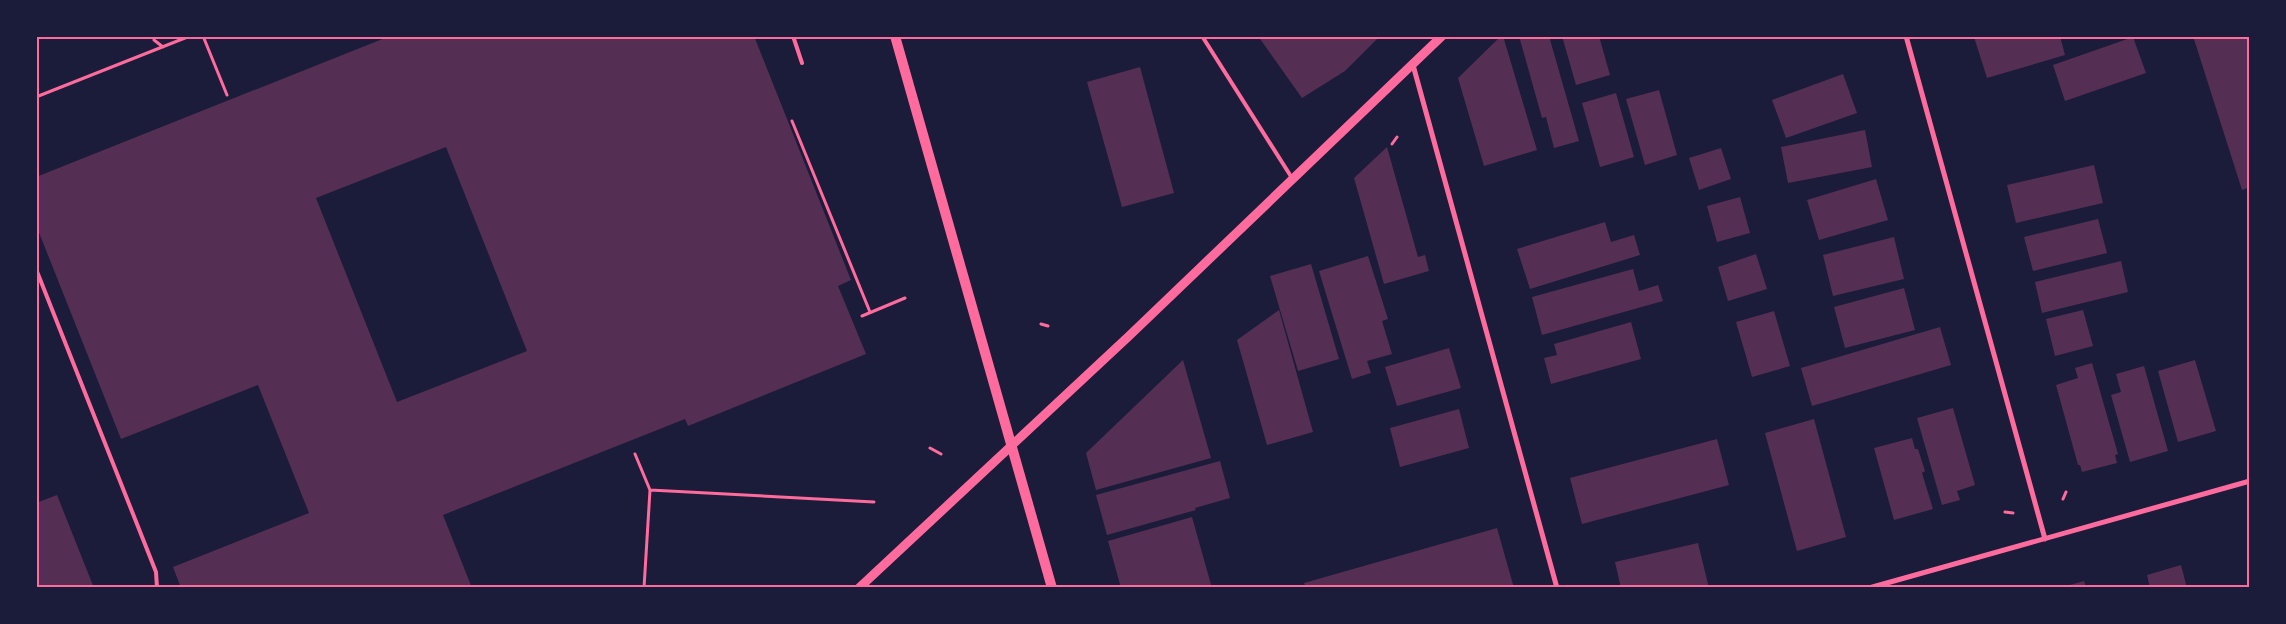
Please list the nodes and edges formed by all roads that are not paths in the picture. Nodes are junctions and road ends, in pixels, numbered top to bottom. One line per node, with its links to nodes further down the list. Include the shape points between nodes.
1 (792, 36): 6 (lane)
2 (895, 36): 10 (main road)
3 (1202, 36): 8 (lane)
4 (1442, 36): 7 (street)
5 (1906, 36): 12 (street)
6 (802, 63)
7 (1413, 65): 8 (street); 16 (street)
8 (1293, 180): 10 (street)
9 (36, 269): 13 (lane, via 156,572)
10 (1011, 447): 14 (street); 15 (main road)
11 (2250, 481): 12 (street)
12 (2045, 539): 17 (street)
13 (157, 588)
14 (859, 588)
15 (1052, 588)
16 (1557, 588)
17 (1869, 588)

